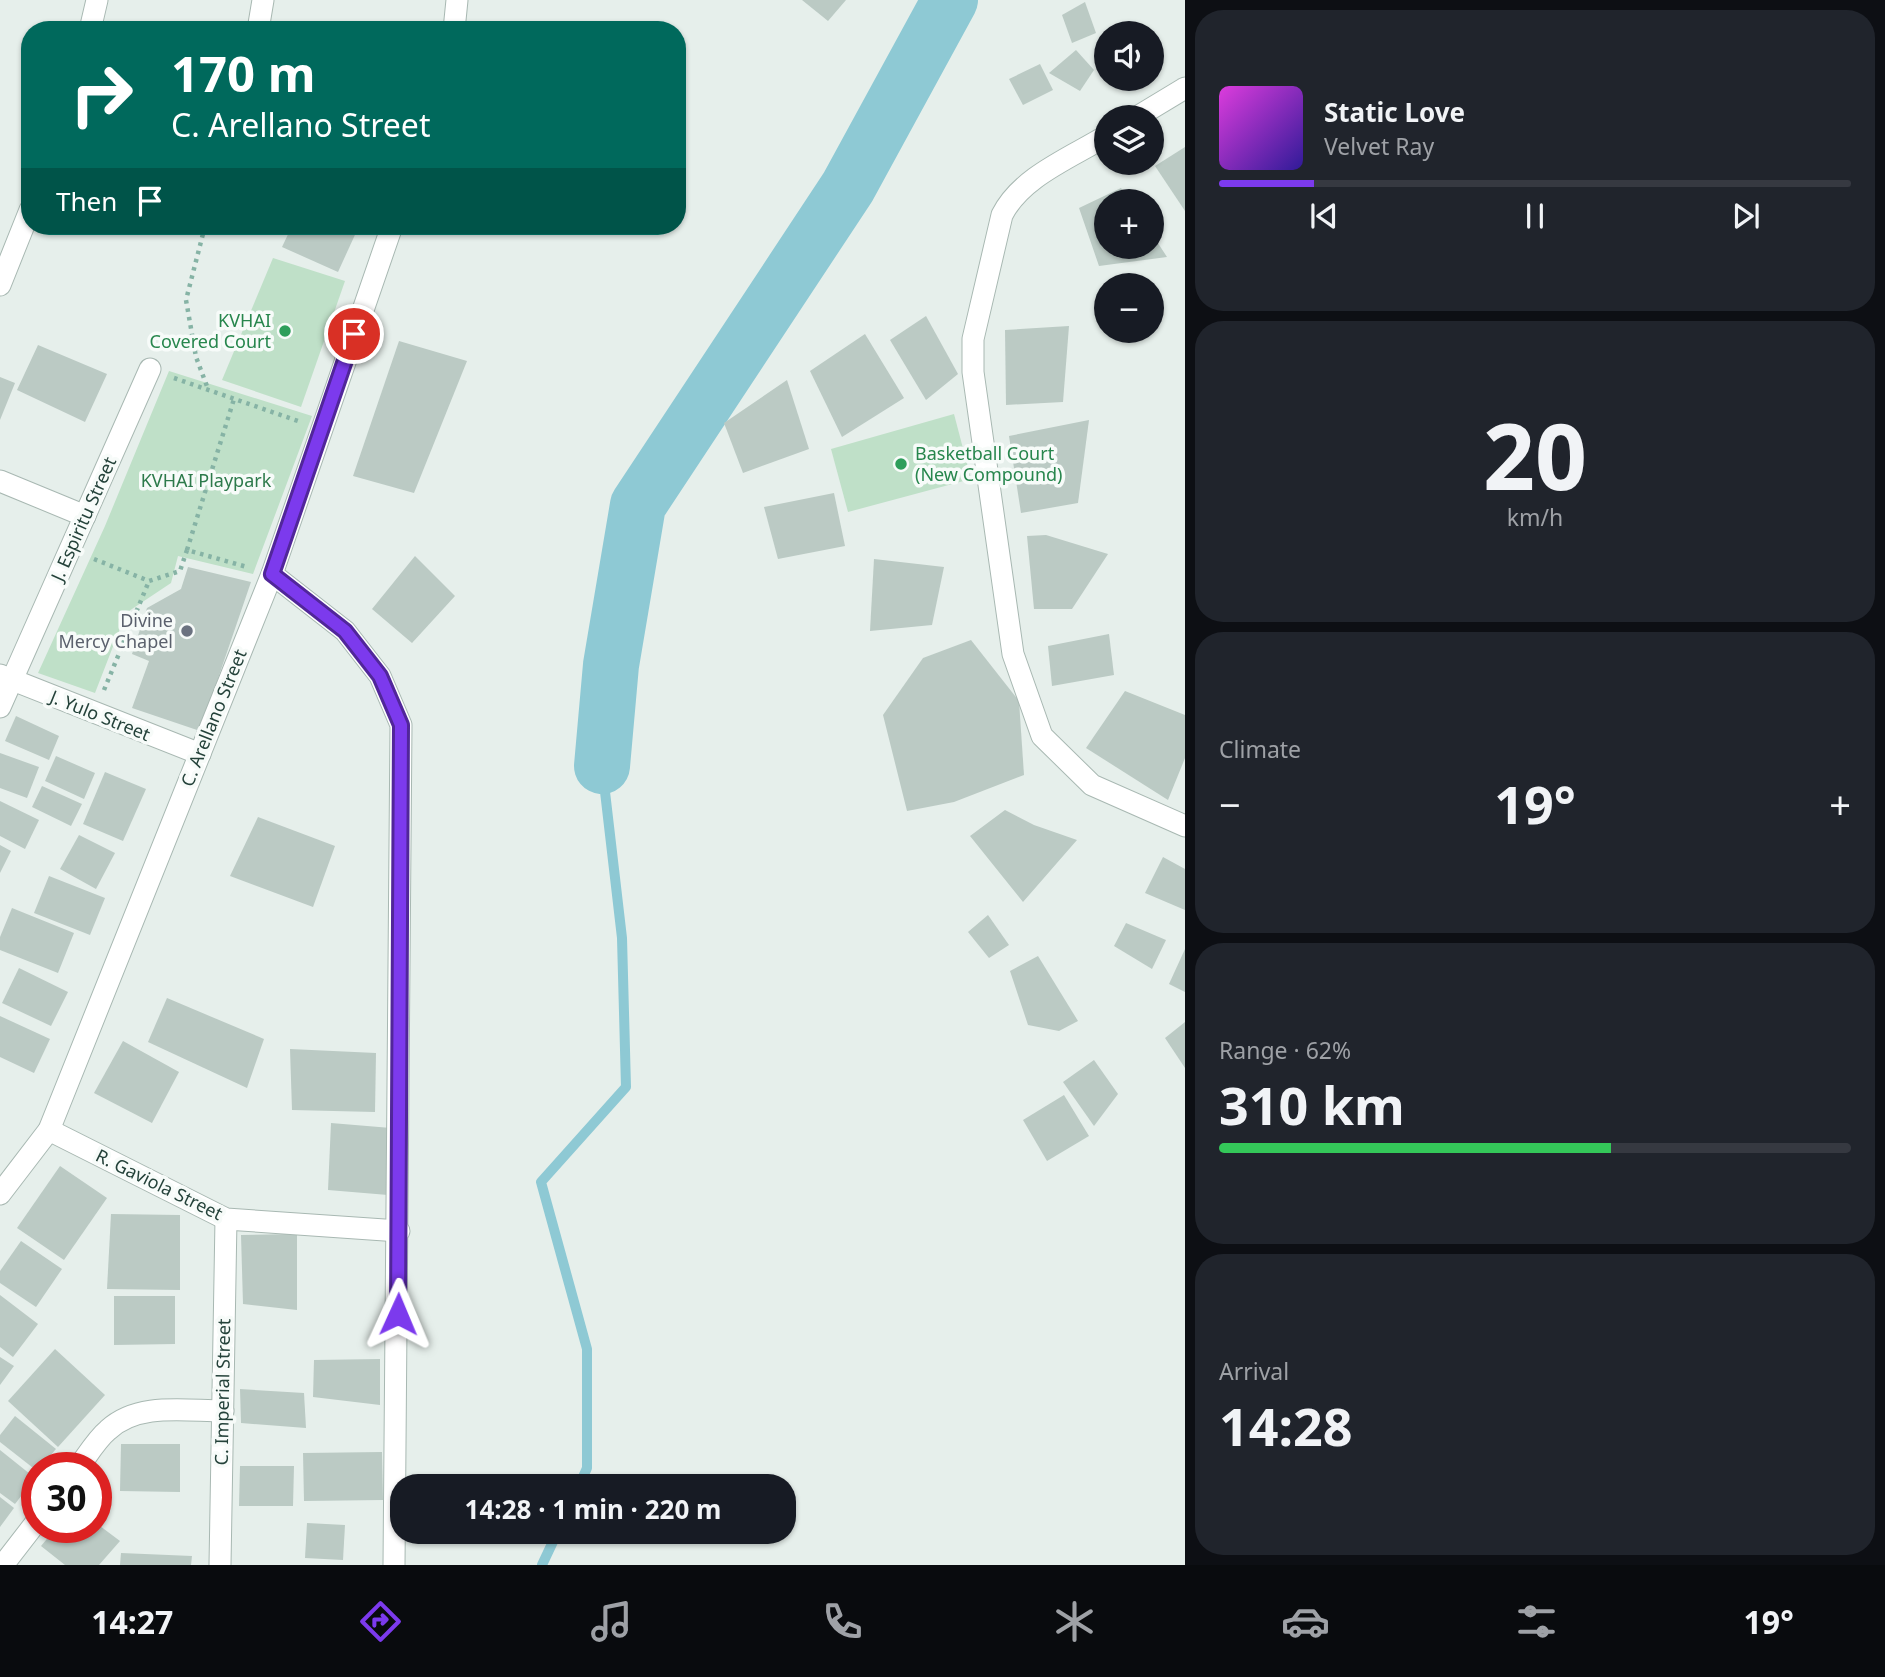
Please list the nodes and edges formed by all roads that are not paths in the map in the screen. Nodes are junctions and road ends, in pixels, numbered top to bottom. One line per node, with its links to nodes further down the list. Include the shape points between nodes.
1 (97, 0): 4 (street)
2 (263, 0): 5 (street)
3 (457, 0): 6 (street)
4 (92, 21)
5 (260, 21)
6 (455, 21)
7 (1185, 88): 8 (street)
8 (1157, 105)
9 (1094, 143): 20 (street, via 1009,200 973,339 972,372 1013,654 1042,736 1092,785)
10 (21, 232): 12 (street)
11 (389, 235): 16 (street, C. Arellano Street)
12 (0, 285)
13 (150, 369): 15 (street, J. Espiritu Street)
14 (0, 481): 15 (street)
15 (85, 516): 17 (street, J. Espiritu Street)
16 (272, 574): 19 (street, C. Arellano Street); 24 (street, via 345,631 380,676 401,725)
17 (6, 678): 18 (street, J. Espiritu Street); 19 (street, J. Yulo Street)
18 (0, 707)
19 (200, 754): 21 (street, C. Arellano Street)
20 (1185, 826)
21 (49, 1130): 22 (street, C. Arellano Street); 23 (street, R. Gaviola Street)
22 (0, 1194)
23 (226, 1219): 24 (street, R. Gaviola Street); 25 (street, C. Imperial Street)
24 (399, 1231): 30 (street)
25 (223, 1411): 26 (street, via 149,1411 126,1416 107,1430); 29 (street, C. Imperial Street)
26 (90, 1452)
27 (21, 1542): 28 (street)
28 (3, 1565)
29 (220, 1565)
30 (394, 1565)

